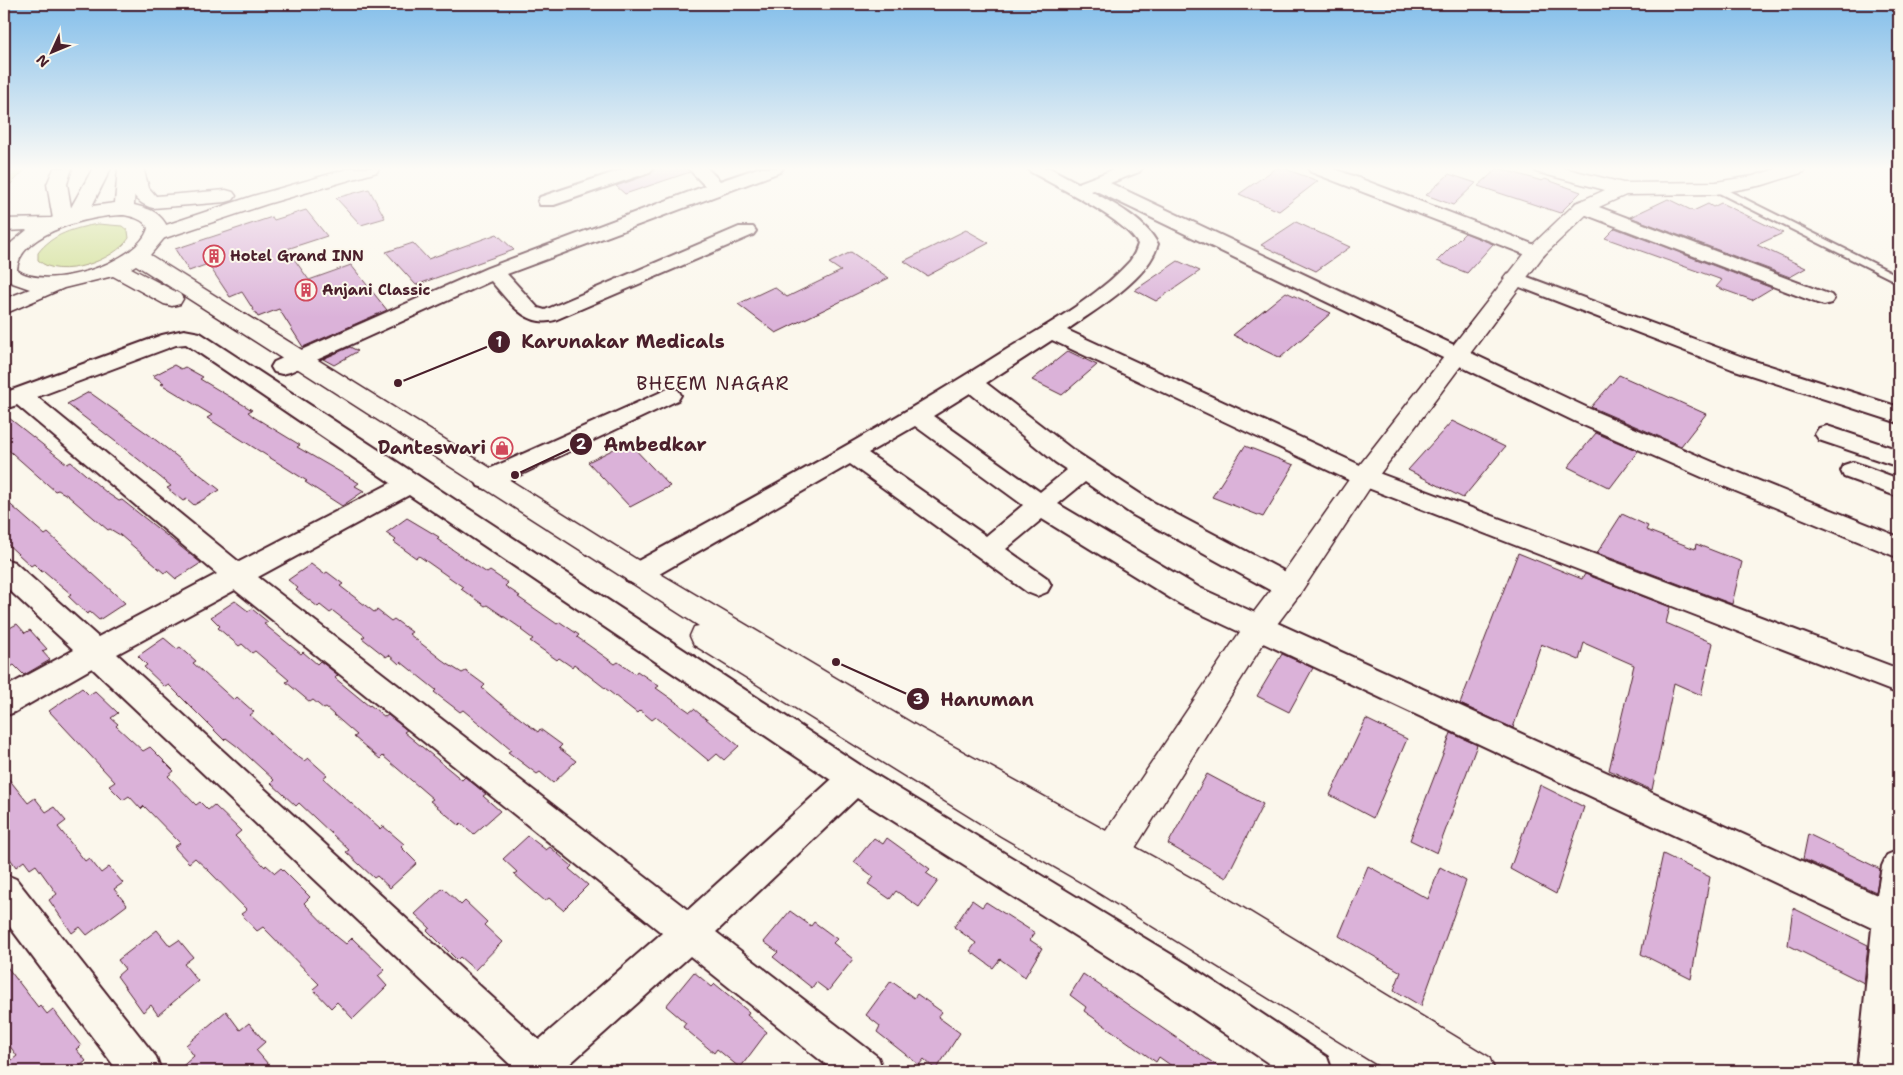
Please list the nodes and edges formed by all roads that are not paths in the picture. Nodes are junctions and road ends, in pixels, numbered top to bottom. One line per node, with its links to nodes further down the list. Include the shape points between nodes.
1 (69, 218): 12 (main road)
2 (148, 218): 14 (main road)
3 (172, 218): 14 (main road)
4 (184, 218): 14 (main road)
5 (637, 218): 19 (street)
6 (1124, 218): 25 (street, via 1147,237 1147,253 1131,271)
7 (1154, 218): 26 (street)
8 (1448, 218): 16 (street)
9 (1571, 218): 16 (main road)
10 (1612, 218): 23 (street)
11 (1776, 218): 21 (lane)
12 (64, 219): 13 (main road); 18 (main road, via 19,242 8,253)
13 (4, 225)
14 (155, 225): 17 (main road, via 150,245)
15 (746, 231): 19 (street, via 548,316 531,312)
16 (1536, 252): 20 (main road)
17 (126, 262): 22 (main road); 27 (main road, via 184,306)
18 (6, 272): 22 (main road, via 36,283)
19 (494, 272): 27 (street)
20 (1514, 278): 26 (main road); 31 (street, via 1740,364)
21 (1898, 279)
22 (68, 281): 24 (main road)
23 (1824, 299)
24 (4, 307)
25 (1051, 331): 28 (street); 38 (street)
26 (1456, 356): 38 (main road); 43 (street, via 1713,472)
27 (290, 363): 39 (main road); 55 (main road, via 793,692 1013,825)
28 (972, 384): 32 (street); 36 (street)
29 (670, 395): 39 (street)
30 (12, 398): 40 (street, via 170,340 192,338); 47 (street)
31 (1899, 415)
32 (916, 416): 34 (street); 42 (street)
33 (1827, 434): 35 (street)
34 (851, 453): 44 (street); 46 (street)
35 (1899, 459)
36 (1084, 469): 42 (street); 49 (street, via 1142,508)
37 (1853, 471): 41 (street)
38 (1364, 478): 49 (main road); 52 (street)
39 (487, 480): 46 (main road)
40 (411, 483): 47 (street); 54 (street)
41 (1899, 488)
42 (1040, 506): 44 (street); 50 (street, via 1190,596)
43 (1899, 548)
44 (988, 549): 48 (street)
45 (4, 569): 51 (street)
46 (637, 574): 55 (main road, via 910,738)
47 (236, 575): 51 (street); 58 (street)
48 (1037, 585)
49 (1289, 587): 50 (main road)
50 (1258, 628): 55 (main road); 59 (street)
51 (95, 652): 53 (street); 60 (street)
52 (1899, 682)
53 (4, 703)
54 (855, 779): 58 (street); 63 (street, via 1174,977)
55 (1106, 862): 64 (main road); 65 (main road)
56 (1899, 866): 59 (street)
57 (4, 891): 61 (street)
58 (689, 933): 60 (street); 62 (street)
59 (1893, 937): 66 (street)
60 (539, 1069)
61 (142, 1071)
62 (864, 1071)
63 (1313, 1071)
64 (1424, 1071)
65 (1475, 1071)
66 (1876, 1071)

